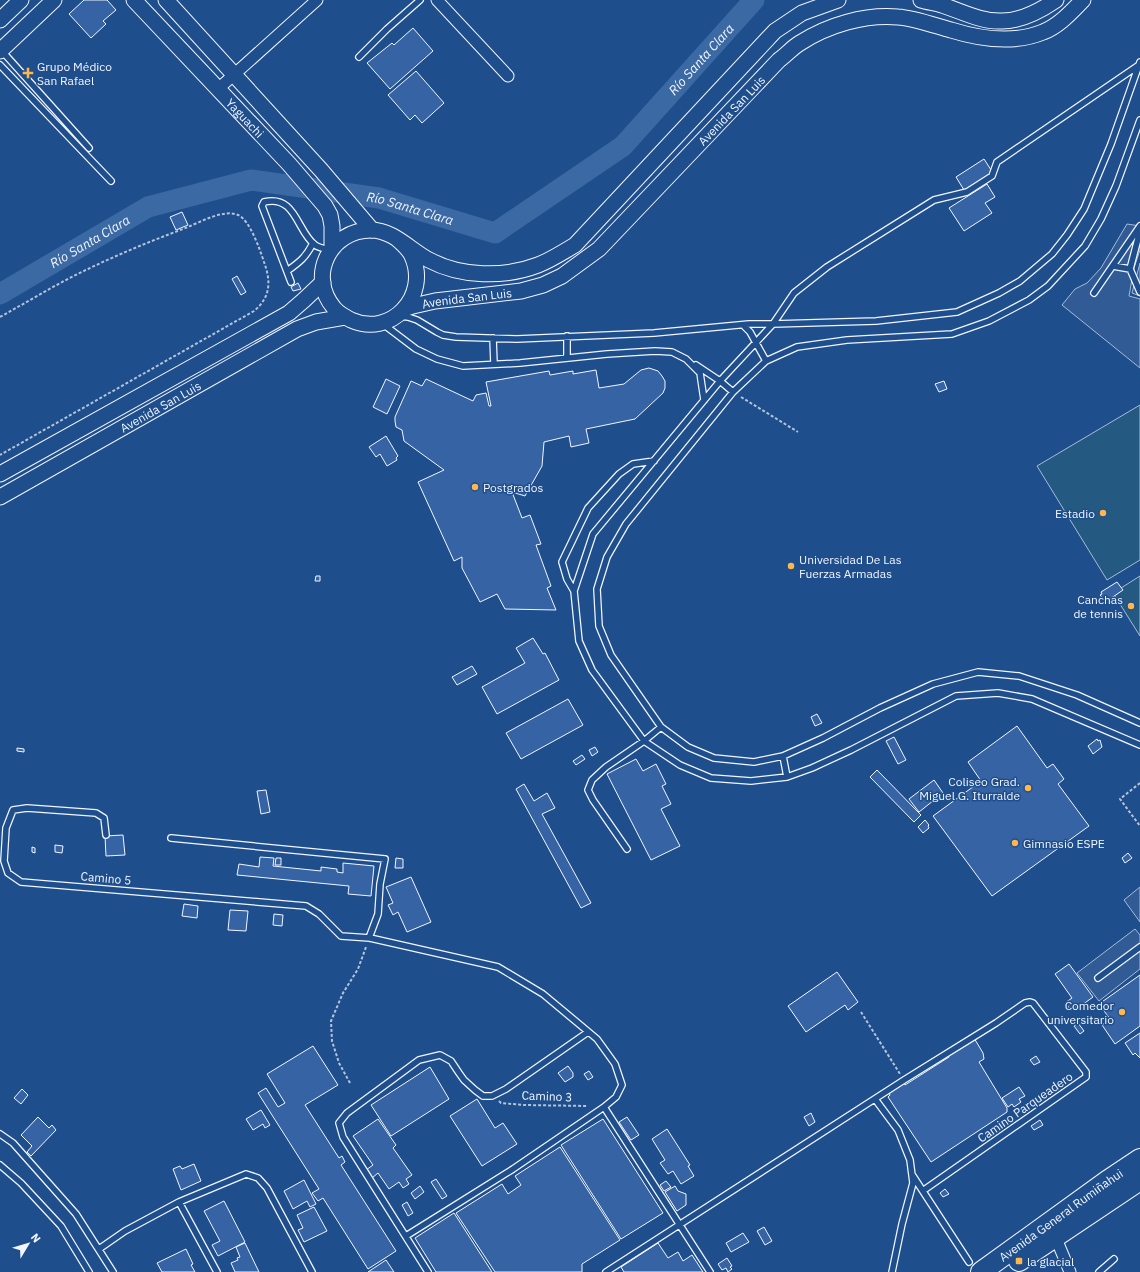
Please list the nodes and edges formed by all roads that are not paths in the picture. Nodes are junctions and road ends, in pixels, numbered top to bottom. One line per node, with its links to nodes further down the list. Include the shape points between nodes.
1 (21, 0): 12 (street)
2 (54, 0): 13 (street)
3 (134, 0): 19 (street, Yaguachi)
4 (166, 0): 17 (street, Yaguachi)
5 (317, 0): 17 (street)
6 (420, 0): 14 (lane)
7 (436, 0): 18 (street)
8 (838, 0): 26 (street, Avenida San Luis, via 802,13 775,31 575,245 556,257 514,271 492,274 460,271 429,260)
9 (921, 0): 10 (street, via 966,14 1002,21 1031,15)
10 (1056, 0)
11 (1083, 0): 36 (street, Avenida San Luis, via 1060,22 1044,32 1012,39 969,35 899,17 857,20 826,29 799,43 779,60 599,249 562,276 522,291 436,301 413,306)
12 (0, 20)
13 (1, 50): 21 (lane)
14 (360, 57)
15 (1140, 64): 39 (lane, via 997,162 992,176 967,192 934,200 827,267 794,293); 39 (lane, via 1084,209 1052,254 1020,281 957,312 876,321)
16 (0, 65): 22 (lane)
17 (234, 75): 19 (street); 24 (street, Yaguachi)
18 (508, 76)
19 (218, 90): 28 (street, Yaguachi, via 289,164 325,206 332,226)
20 (1140, 120): 46 (lane, via 1116,186 1085,246 1048,286 1029,300 989,321 952,334 846,340 797,347)
21 (89, 148)
22 (111, 181)
23 (1140, 226): 29 (lane)
24 (372, 230): 26 (street, via 385,232); 28 (street, via 350,234)
25 (1140, 231): 30 (lane)
26 (396, 238): 36 (street, via 412,256 417,278 411,300)
27 (313, 243): 28 (lane); 31 (lane, via 301,262); 31 (lane, via 293,212 286,206 271,200 264,202 262,206)
28 (331, 249): 33 (street, via 324,266)
29 (1113, 266): 30 (lane); 35 (lane)
30 (1130, 269): 34 (lane)
31 (287, 271): 32 (lane)
32 (291, 282)
33 (323, 282): 37 (street, via 326,296 334,308); 52 (street, Avenida San Luis, via 289,313)
34 (1140, 292)
35 (1094, 293)
36 (401, 313): 38 (street); 42 (lane, via 443,335)
37 (345, 317): 38 (street, via 357,323); 53 (street, Avenida San Luis, via 316,322 297,329)
38 (382, 323): 47 (lane, via 416,349 437,359 463,366)
39 (773, 324): 40 (lane); 43 (lane)
40 (743, 325): 41 (lane, via 654,333); 43 (lane)
41 (567, 336): 42 (lane); 44 (lane)
42 (493, 338): 47 (lane)
43 (756, 341): 46 (lane); 48 (lane)
44 (567, 358): 45 (lane, via 654,351 672,352); 47 (lane)
45 (686, 359): 48 (lane); 50 (lane, via 700,373)
46 (766, 361): 49 (lane)
47 (494, 364)
48 (720, 381): 49 (lane); 50 (lane)
49 (733, 392): 56 (lane, via 626,524 607,557 597,589 599,626 612,655)
50 (704, 400): 51 (lane)
51 (654, 461): 54 (lane, via 593,534); 54 (lane, via 633,464 619,474 588,508 562,562)
52 (0, 474)
53 (0, 497)
54 (574, 591): 57 (lane, via 579,641 592,670)
55 (1140, 723): 59 (lane, via 1077,695 1019,676 978,672 933,684)
56 (661, 727): 57 (lane); 59 (lane, via 688,747 714,758 754,762)
57 (644, 741): 60 (lane, via 680,765 711,778 751,781); 63 (lane, via 606,767 592,780 588,790)
58 (1140, 745): 60 (lane, via 1032,699 998,693 956,696 851,750)
59 (783, 756): 60 (lane)
60 (787, 777)
61 (106, 835): 64 (lane, Camino 5, via 104,818 96,813 27,808 13,810 6,828 4,861 8,873 21,882 306,906 319,914 341,936)
62 (171, 838): 64 (lane, via 384,859 378,914)
63 (627, 848)
64 (369, 938): 67 (lane, via 498,967 543,994)
65 (1140, 947): 66 (lane)
66 (1098, 978)
67 (588, 1032): 69 (lane, via 597,1039 615,1064 622,1085 616,1097); 78 (lane, via 492,1096 483,1096 475,1090 451,1061 440,1055 419,1060 347,1113 339,1123 343,1137)
68 (875, 1099): 73 (lane, via 898,1130 910,1160); 75 (lane, Camino Parqueadero, via 1030,1002 1086,1072 1086,1077); 77 (lane)
69 (604, 1107): 77 (lane); 78 (lane)
70 (0, 1134): 80 (lane, via 13,1143 76,1214)
71 (1140, 1159): 82 (highway, Avenida General Rumiñahui)
72 (0, 1165): 83 (lane, via 21,1183 61,1226)
73 (912, 1174): 75 (lane); 90 (lane, via 913,1184)
74 (1140, 1180): 79 (highway, Avenida General Rumiñahui)
75 (924, 1190): 82 (lane)
76 (179, 1202): 80 (lane, via 125,1231); 85 (lane); 86 (lane, via 246,1174 258,1178 267,1188)
77 (679, 1224): 88 (lane); 89 (lane)
78 (406, 1236): 87 (lane)
79 (1055, 1236): 91 (highway, Avenida General Rumiñahui); 92 (street)
80 (99, 1249): 84 (lane)
81 (1114, 1258): 93 (lane)
82 (975, 1267)
83 (89, 1272)
84 (113, 1272)
85 (217, 1272)
86 (312, 1272)
87 (428, 1272)
88 (606, 1272)
89 (710, 1272)
90 (892, 1272)
91 (1004, 1272)
92 (1070, 1272)
93 (1099, 1272)

